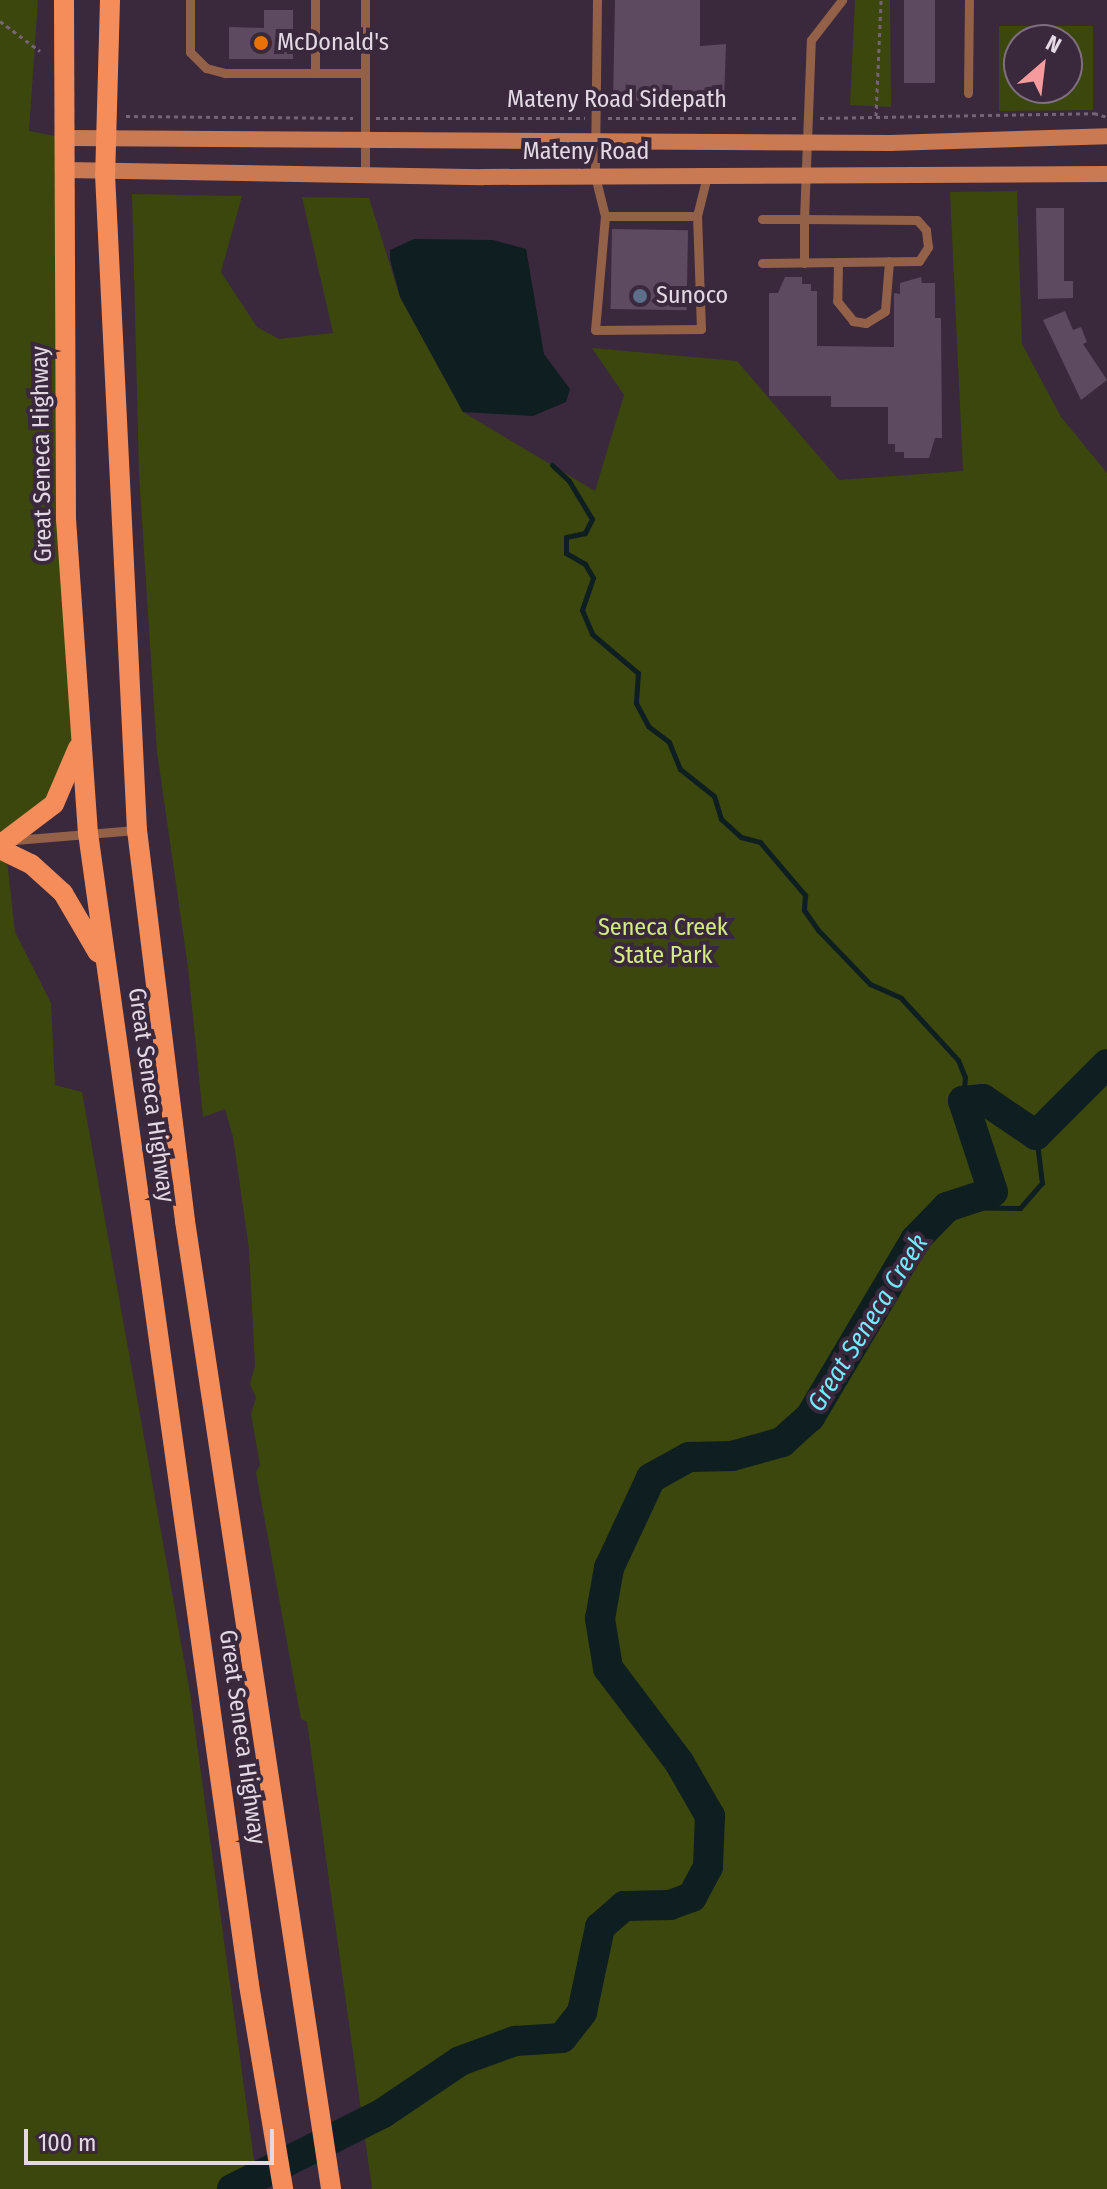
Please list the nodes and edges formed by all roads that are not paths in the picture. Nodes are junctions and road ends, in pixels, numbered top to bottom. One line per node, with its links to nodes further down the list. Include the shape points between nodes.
1 (64, 0): 13 (main road, Great Seneca Highway)
2 (110, 0): 14 (main road, Great Seneca Highway)
3 (190, 0): 9 (lane, via 190,52 206,68)
4 (315, 0): 9 (lane)
5 (365, 0): 10 (lane)
6 (597, 0): 16 (lane)
7 (842, 0): 17 (lane, via 811,40)
8 (969, 0): 11 (lane)
9 (315, 73): 10 (lane)
10 (365, 73): 15 (lane)
11 (968, 93)
12 (1107, 136): 17 (street, Mateny Road)
13 (66, 138): 14 (street, Mateny Road); 18 (main road, Great Seneca Highway)
14 (108, 138): 15 (street, Mateny Road); 19 (main road, Great Seneca Highway)
15 (364, 139): 16 (street, Mateny Road); 21 (lane)
16 (597, 141): 17 (street, Mateny Road); 23 (lane)
17 (809, 142): 22 (lane)
18 (65, 170): 19 (street, Mateny Road); 33 (main road, Great Seneca Highway, via 66,519)
19 (105, 174): 21 (street, Mateny Road); 34 (main road, Great Seneca Highway)
20 (1107, 174): 22 (street, Mateny Road)
21 (365, 175): 23 (street, Mateny Road)
22 (804, 175): 24 (street, Mateny Road); 28 (lane)
23 (595, 176): 24 (street, Mateny Road); 25 (lane)
24 (707, 176): 26 (lane)
25 (605, 216): 26 (lane); 26 (lane, via 595,330 701,329)
26 (697, 216)
27 (762, 219): 28 (lane)
28 (804, 219): 29 (lane, via 923,224 928,247 919,261); 32 (lane)
29 (889, 261): 30 (lane); 30 (lane, via 885,311 866,323 853,321 837,301)
30 (838, 262): 32 (lane)
31 (762, 263): 32 (lane)
32 (804, 263)
33 (81, 736): 35 (main road, Great Seneca Highway); 36 (main road, via 54,804)
34 (137, 830): 35 (lane); 39 (main road, Great Seneca Highway, via 185,1221)
35 (88, 833): 36 (lane); 37 (main road, Great Seneca Highway)
36 (2, 844): 37 (main road, via 63,893)
37 (107, 971): 38 (main road, Great Seneca Highway)
38 (283, 2189)
39 (331, 2189)

